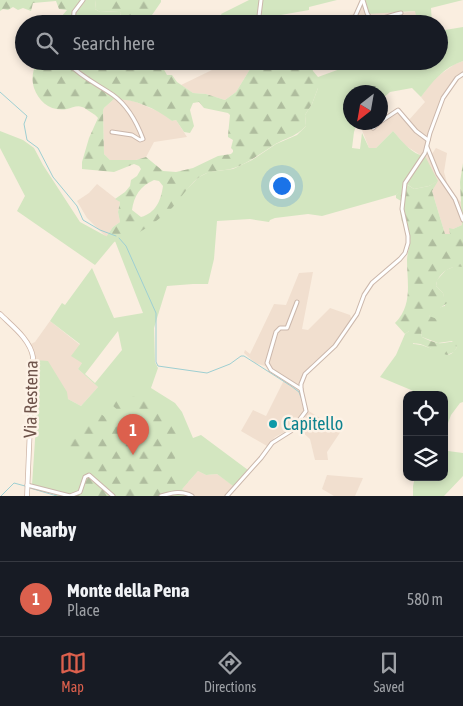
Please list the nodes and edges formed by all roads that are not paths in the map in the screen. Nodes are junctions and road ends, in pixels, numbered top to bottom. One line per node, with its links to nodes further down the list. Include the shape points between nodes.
1 (83, 0): 5 (street)
2 (261, 0): 6 (street)
3 (363, 0): 7 (street); 8 (street)
4 (401, 13): 9 (street)
5 (74, 15)
6 (259, 15)
7 (356, 15)
8 (367, 15)
9 (390, 15)
10 (74, 70): 13 (street, via 121,102 144,139)
11 (463, 74): 14 (street, via 443,98)
12 (388, 117): 14 (street, via 398,110)
13 (112, 132)
14 (428, 140): 15 (street)
15 (427, 146): 16 (street, via 431,160 455,199); 19 (street, via 405,183 402,208 408,236 405,253 368,288 357,314 335,346 305,374)
16 (463, 220)
17 (297, 302): 19 (street, via 287,328 276,332 267,363 271,370)
18 (0, 314): 20 (street, Via Restena, via 26,342 33,357)
19 (301, 389): 25 (street, via 306,408 301,419 292,431 272,443)
20 (27, 484): 21 (street, Via Restena); 22 (street, via 70,496 80,492 85,477 89,475)
21 (27, 496)
22 (113, 496)
23 (161, 496): 24 (street, via 183,492)
24 (192, 496)
25 (227, 496)

